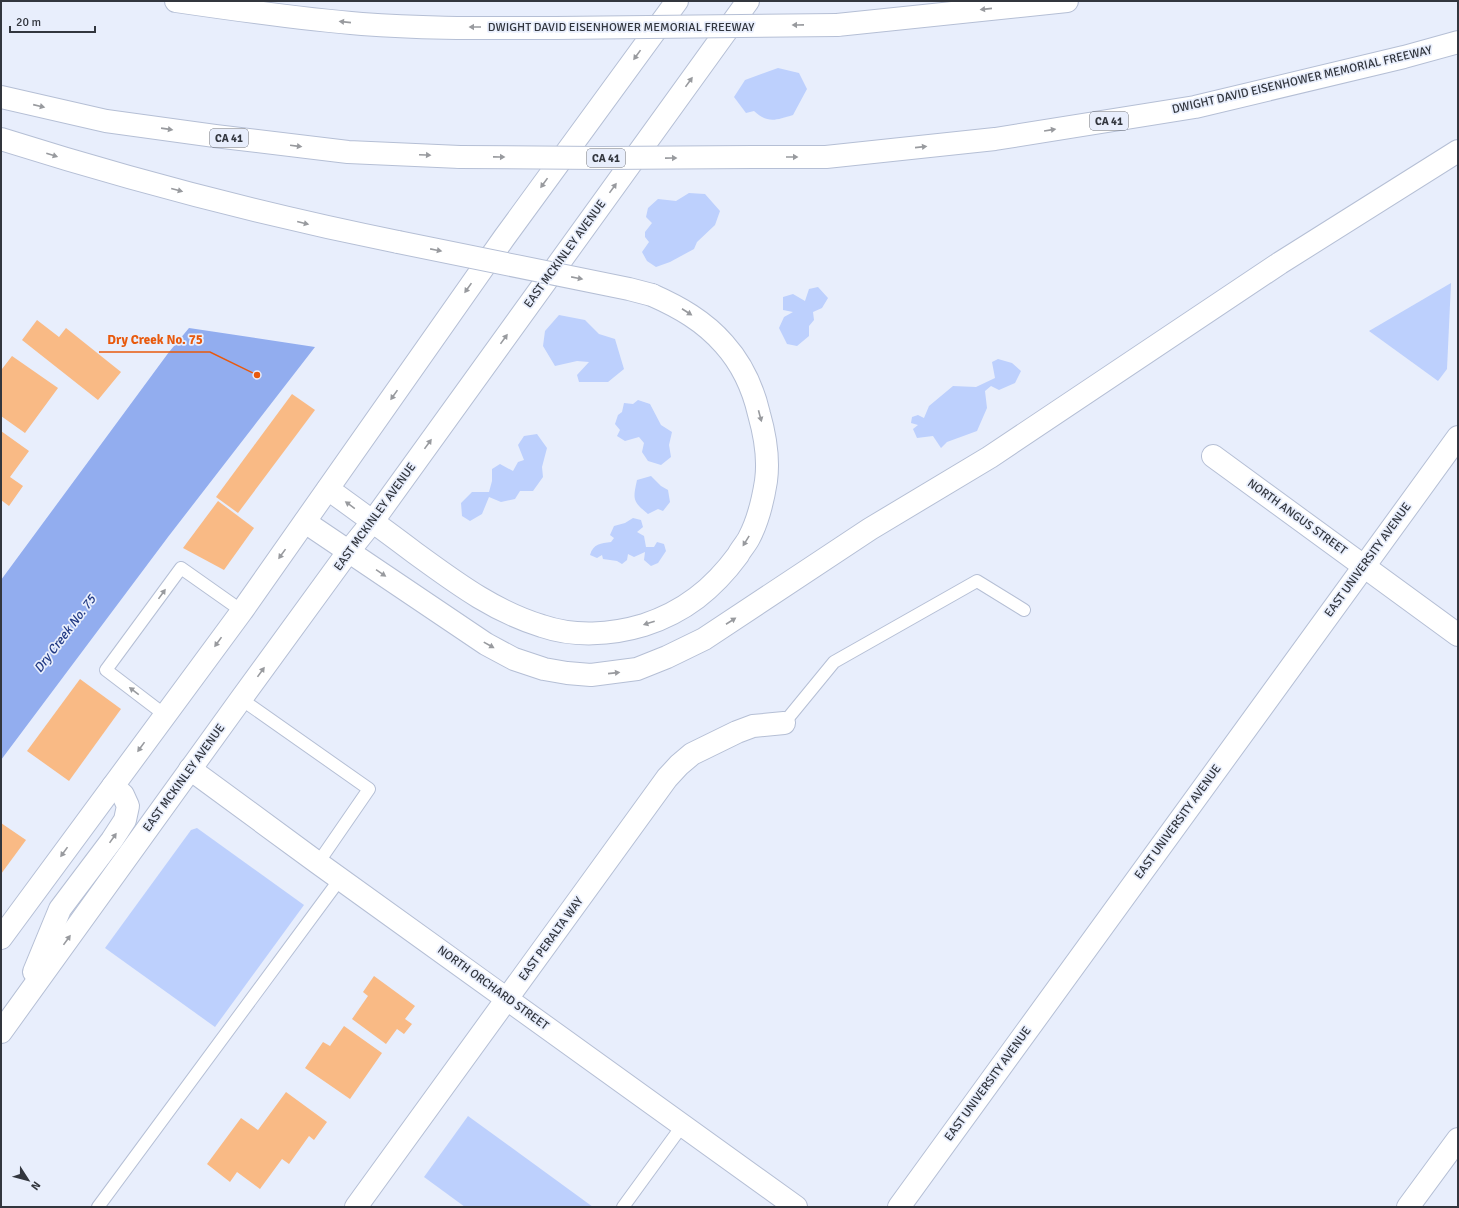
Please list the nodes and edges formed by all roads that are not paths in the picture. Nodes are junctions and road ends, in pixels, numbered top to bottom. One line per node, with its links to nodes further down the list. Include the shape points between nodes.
1 (176, 1): 6 (main road, DWIGHT DAVID EISENHOWER MEMORIAL FREEWAY, one-way to 1, bridge, via 444,27 362,24)
2 (677, 1): 13 (main road, one-way to 13, via 504,238)
3 (748, 1): 14 (main road, EAST MCKINLEY AVENUE, one-way to 3)
4 (926, 1): 6 (main road)
5 (1067, 1): 6 (main road, DWIGHT DAVID EISENHOWER MEMORIAL FREEWAY, one-way to 6)
6 (837, 25)
7 (1458, 42): 8 (main road, DWIGHT DAVID EISENHOWER MEMORIAL FREEWAY / CA 41, one-way to 7, bridge, via 106,121 348,152 460,157 826,157 979,140 1188,108)
8 (1, 97)
9 (1, 139): 14 (main road, one-way to 14, bridge, via 72,161 312,225 652,295 676,305 703,323 724,344 741,367 754,394 767,451 766,480 760,510 749,539 708,590 661,619 630,629 600,633 570,632 514,617 464,589)
10 (1458, 151): 16 (main road, one-way to 10, via 486,644 514,659 544,669 591,675 638,669 704,639 870,529 990,457 1280,263)
11 (1458, 437): 17 (main road, EAST UNIVERSITY AVENUE)
12 (1213, 456): 17 (main road, NORTH ANGUS STREET)
13 (328, 489): 14 (main road, one-way to 13); 15 (main road)
14 (373, 521): 16 (main road, EAST MCKINLEY AVENUE)
15 (305, 522): 16 (main road); 19 (main road, one-way to 19)
16 (348, 552): 21 (main road, EAST MCKINLEY AVENUE, one-way to 16)
17 (1363, 566): 20 (main road, NORTH ANGUS STREET); 38 (main road, EAST UNIVERSITY AVENUE)
18 (1024, 610): 23 (lane, via 977,581 834,662)
19 (242, 611): 22 (main road, one-way to 22); 22 (lane, one-way to 19, via 106,670 181,568)
20 (1458, 635)
21 (241, 699): 24 (main road, EAST MCKINLEY AVENUE); 26 (lane, via 369,789)
22 (165, 715): 25 (main road, one-way to 25)
23 (784, 724): 29 (main road, EAST PERALTA WAY, via 753,726 737,732 692,754 679,765 667,778)
24 (190, 769): 26 (main road, NORTH ORCHARD STREET); 30 (main road, EAST MCKINLEY AVENUE, one-way to 24)
25 (113, 786): 28 (main road, one-way to 28); 30 (main road, one-way to 25, via 60,909 125,820 128,806 123,795)
26 (318, 863): 27 (main road, NORTH ORCHARD STREET)
27 (340, 879): 29 (main road, NORTH ORCHARD STREET); 34 (lane)
28 (1, 938)
29 (508, 999): 32 (main road, NORTH ORCHARD STREET); 35 (main road, EAST PERALTA WAY)
30 (20, 1006): 31 (main road, EAST MCKINLEY AVENUE)
31 (1, 1032)
32 (682, 1126): 36 (lane); 37 (main road, NORTH ORCHARD STREET)
33 (1458, 1139): 39 (main road)
34 (98, 1207)
35 (356, 1207)
36 (623, 1207)
37 (796, 1207)
38 (899, 1207)
39 (1408, 1207)

